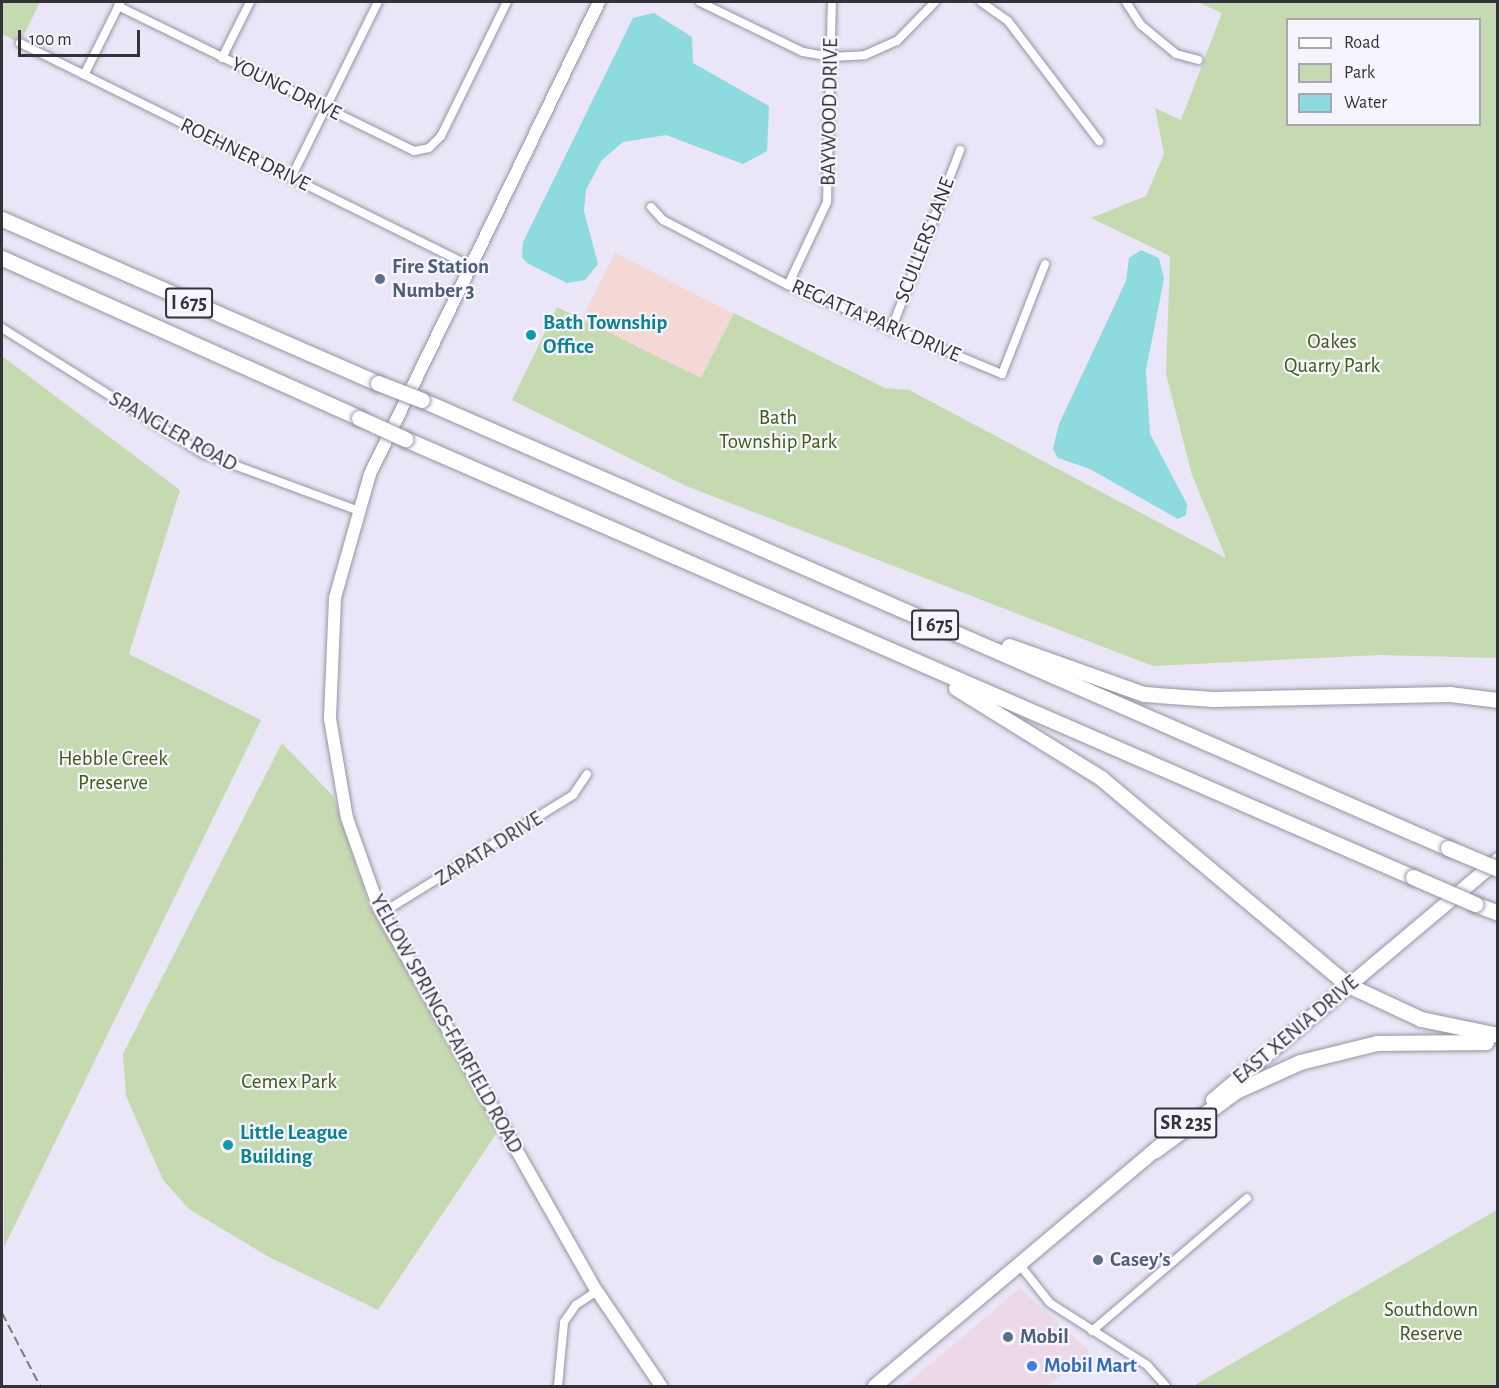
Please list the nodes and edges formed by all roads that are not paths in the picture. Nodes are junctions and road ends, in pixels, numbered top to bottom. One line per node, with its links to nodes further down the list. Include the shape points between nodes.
1 (249, 2): 13 (street)
2 (378, 2): 16 (street)
3 (507, 2): 16 (street, YOUNG DRIVE, via 441,136 423,150 406,148)
4 (599, 2): 24 (main road, YELLOW SPRINGS-FAIRFIELD ROAD)
5 (700, 2): 12 (street, via 803,52)
6 (831, 2): 12 (street, BAYWOOD DRIVE)
7 (935, 2): 12 (street, via 897,41 865,55)
8 (981, 2): 17 (street, via 1008,21)
9 (1126, 2): 14 (street, via 1141,25 1176,54)
10 (120, 4): 13 (street, YOUNG DRIVE); 15 (street)
11 (20, 43): 15 (street, ROEHNER DRIVE)
12 (831, 57): 25 (street, BAYWOOD DRIVE, via 827,202)
13 (222, 58): 16 (street, YOUNG DRIVE)
14 (1198, 60)
15 (84, 75): 19 (street, ROEHNER DRIVE)
16 (326, 109): 19 (street)
17 (1099, 141)
18 (960, 150): 27 (street, SCULLERS LANE)
19 (291, 178): 24 (street, ROEHNER DRIVE)
20 (651, 207): 25 (street, REGATTA PARK DRIVE, via 663,220)
21 (2, 219): 29 (highway, I 675, bridge)
22 (2, 258): 30 (highway, I 675, bridge)
23 (1045, 264): 27 (street, REGATTA PARK DRIVE, via 1002,374)
24 (470, 266): 28 (main road, YELLOW SPRINGS-FAIRFIELD ROAD)
25 (788, 285): 27 (street, REGATTA PARK DRIVE)
26 (2, 328): 28 (street, SPANGLER ROAD, via 204,454)
27 (891, 330)
28 (356, 510): 35 (main road, YELLOW SPRINGS-FAIRFIELD ROAD, via 335,598 330,719 347,818)
29 (771, 555): 31 (highway, via 1144,694 1213,699 1449,694); 34 (highway, I 675, bridge)
30 (863, 639): 36 (highway, I 675, bridge); 37 (highway, via 947,682 1101,778)
31 (1497, 700)
32 (588, 774): 35 (street, ZAPATA DRIVE, via 573,795)
33 (1497, 860): 37 (main road, EAST XENIA DRIVE / SR 235)
34 (1497, 869)
35 (382, 913): 43 (main road, YELLOW SPRINGS-FAIRFIELD ROAD)
36 (1497, 914)
37 (1348, 985): 38 (highway, via 1421,1019); 40 (main road, EAST XENIA DRIVE / SR 235)
38 (1497, 1035)
39 (1497, 1043): 40 (highway, via 1401,1041 1321,1056 1236,1091)
40 (1154, 1151): 42 (main road, EAST XENIA DRIVE / SR 235)
41 (1247, 1198): 44 (street)
42 (1019, 1264): 44 (street, via 1050,1303); 47 (main road, EAST XENIA DRIVE / SR 235)
43 (597, 1291): 45 (street, via 576,1305 564,1323); 46 (main road, YELLOW SPRINGS-FAIRFIELD ROAD)
44 (1092, 1331): 48 (street, via 1147,1365)
45 (558, 1386)
46 (661, 1386)
47 (875, 1386)
48 (1166, 1386)

